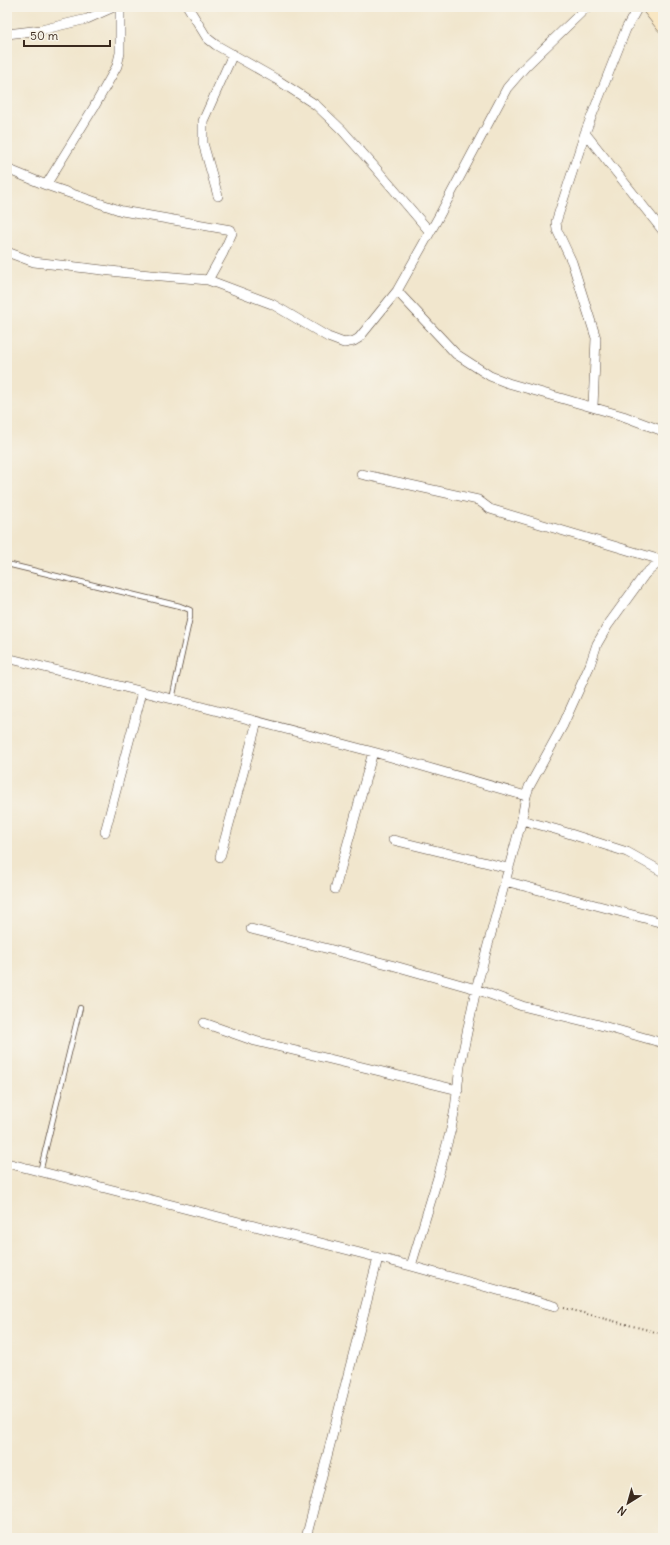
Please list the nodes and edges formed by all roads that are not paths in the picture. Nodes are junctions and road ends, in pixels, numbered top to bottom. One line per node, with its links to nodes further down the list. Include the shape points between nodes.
1 (114, 7): 7 (street, via 87,20)
2 (120, 7): 11 (street, via 120,53 117,66)
3 (188, 7): 8 (street, via 208,38)
4 (587, 7): 14 (street, via 507,88)
5 (646, 7): 6 (street); 9 (street, via 626,29)
6 (663, 26)
7 (7, 34)
8 (233, 54): 12 (street, via 203,121 203,143); 14 (street, via 316,105 374,165)
9 (585, 133): 13 (street); 18 (street, via 556,222 557,230 572,262 596,338)
10 (7, 169): 11 (street)
11 (46, 186): 16 (street, via 122,211 231,230 223,253)
12 (218, 196)
13 (663, 231)
14 (430, 232): 17 (street)
15 (7, 252): 16 (street, via 34,262)
16 (208, 280): 17 (street, via 272,304 328,337 344,343 359,338)
17 (397, 291): 18 (street, via 456,354 490,376)
18 (593, 406): 19 (street)
19 (663, 430)
20 (361, 474): 21 (street, via 478,500 490,508)
21 (662, 560): 28 (street, via 645,574 597,644 563,724)
22 (7, 564): 25 (lane, via 190,610)
23 (7, 658): 24 (street)
24 (142, 692): 25 (street); 30 (street)
25 (172, 699): 26 (street)
26 (257, 722): 27 (street); 32 (street)
27 (373, 752): 28 (street); 36 (street)
28 (526, 796): 29 (street)
29 (522, 820): 33 (street); 34 (street, via 626,852)
30 (105, 832)
31 (393, 840): 33 (street)
32 (220, 857)
33 (508, 868): 35 (street)
34 (663, 872)
35 (505, 881): 37 (street); 39 (street)
36 (335, 889)
37 (663, 923)
38 (251, 929): 39 (street)
39 (476, 989): 42 (street, via 522,1006); 43 (street, via 460,1066)
40 (80, 1008): 45 (lane)
41 (204, 1023): 43 (street, via 254,1041)
42 (663, 1042)
43 (458, 1090): 47 (street, via 456,1109)
44 (7, 1163): 45 (street)
45 (40, 1172): 46 (street)
46 (378, 1258): 47 (street); 49 (street)
47 (411, 1266): 48 (street)
48 (555, 1306)
49 (306, 1538)

